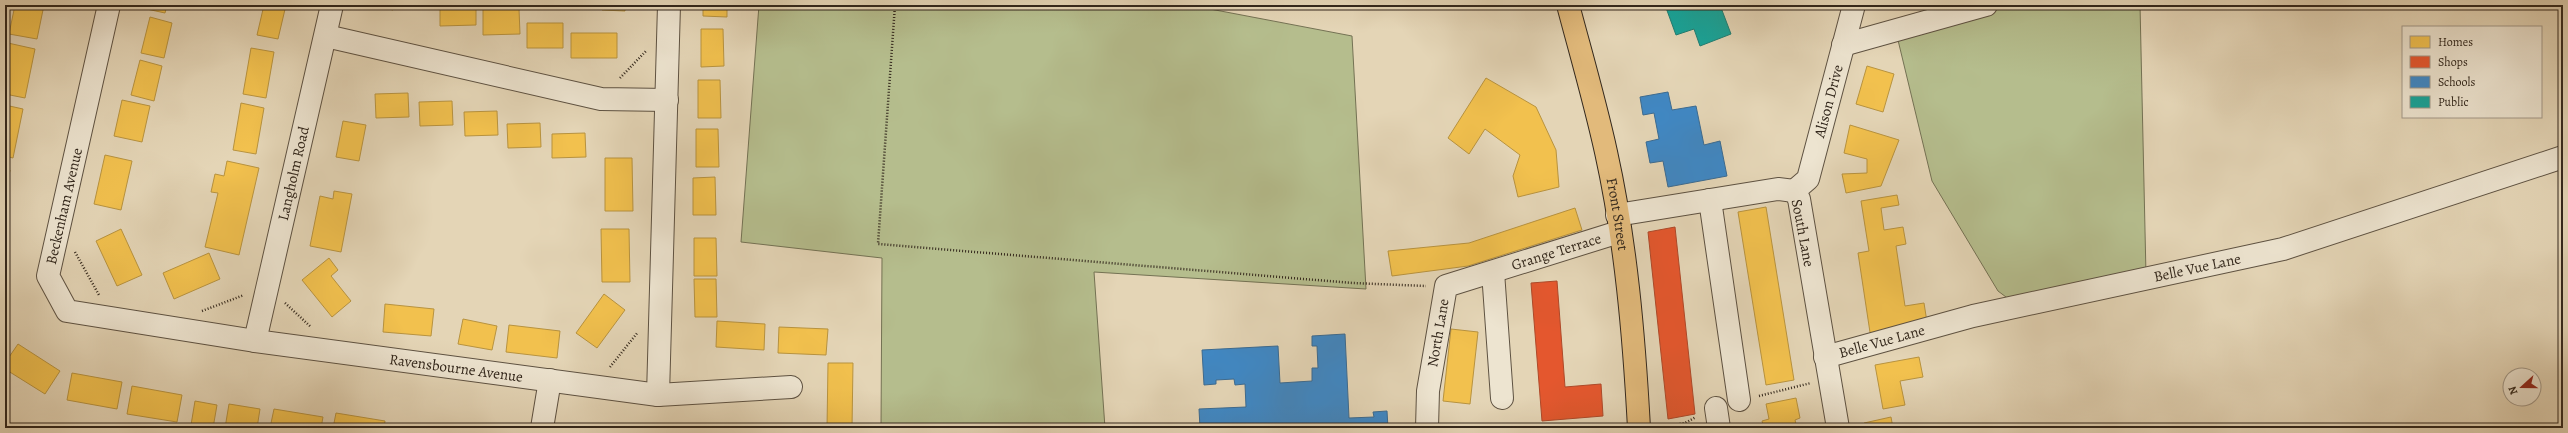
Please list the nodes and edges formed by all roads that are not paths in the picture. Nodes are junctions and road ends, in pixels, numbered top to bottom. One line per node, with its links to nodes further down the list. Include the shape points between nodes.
1 (109, 5): 15 (street, Beckenham Avenue, via 48,276 67,311)
2 (332, 5): 7 (street, Langholm Road)
3 (669, 5): 9 (street)
4 (1568, 5): 13 (main road, Front Street, via 1606,152)
5 (1854, 5): 8 (street, Alison Drive)
6 (1986, 5): 8 (street)
7 (326, 36): 9 (street, via 601,99); 15 (street, Langholm Road)
8 (1843, 45): 11 (street, Alison Drive, via 1808,179)
9 (667, 100): 19 (street)
10 (2563, 157): 16 (street, Belle Vue Lane, via 2283,249 1973,316)
11 (1794, 191): 12 (street, South Lane, via 1778,189); 16 (street, South Lane, via 1799,199)
12 (1710, 200): 13 (street, South Lane); 21 (street)
13 (1618, 224): 14 (street, Grange Terrace); 24 (main road, Front Street, via 1634,335)
14 (1493, 272): 20 (street); 23 (street, North Lane, via 1446,286 1428,391)
15 (255, 341): 17 (street, Ravensbourne Avenue)
16 (1825, 357): 25 (street, South Lane)
17 (550, 380): 19 (street, Ravensbourne Avenue); 22 (street)
18 (791, 388): 19 (street, Ravensbourne Avenue)
19 (658, 395)
20 (1502, 398)
21 (1738, 400)
22 (542, 428)
23 (1427, 428)
24 (1639, 428)
25 (1838, 428)

